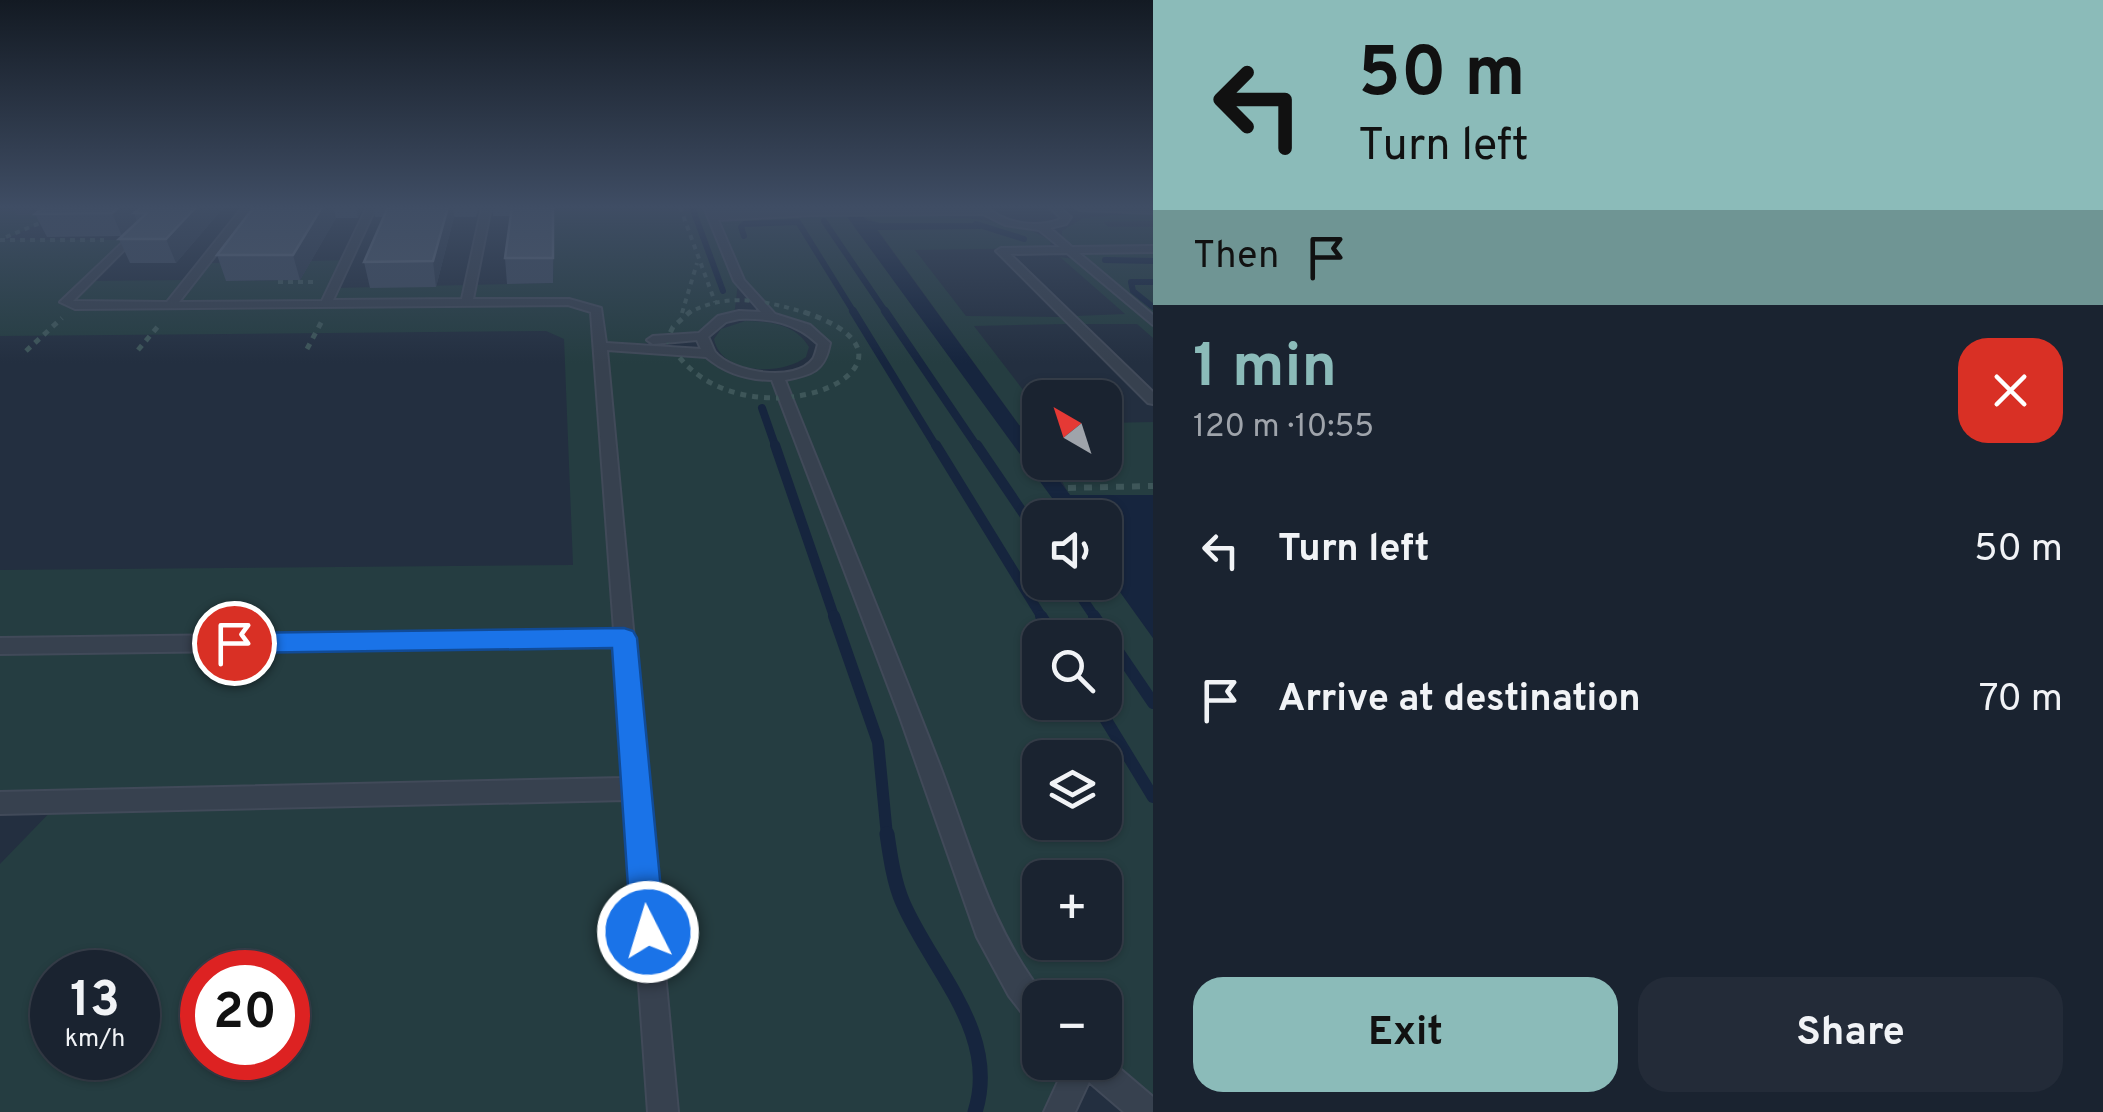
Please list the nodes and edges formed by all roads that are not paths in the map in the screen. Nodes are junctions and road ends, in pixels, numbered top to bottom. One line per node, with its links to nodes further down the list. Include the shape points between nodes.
1 (108, 259): 10 (lane, via 66,302)
2 (206, 259): 10 (lane)
3 (347, 259): 11 (lane)
4 (477, 259): 9 (lane)
5 (729, 259): 8 (lane)
6 (1009, 259): 20 (lane)
7 (1080, 259): 14 (lane)
8 (738, 281): 12 (lane); 13 (lane)
9 (468, 303): 11 (lane); 17 (lane, via 586,304 597,310)
10 (170, 304): 11 (lane)
11 (326, 304)
12 (734, 316): 13 (lane); 15 (lane)
13 (771, 316): 19 (lane, via 815,332 824,343 819,364)
14 (1153, 321)
15 (702, 336): 16 (lane); 18 (lane)
16 (669, 344): 17 (lane); 18 (lane)
17 (600, 346): 21 (lane)
18 (707, 353): 19 (lane)
19 (781, 386): 25 (lane, via 982,916)
20 (1153, 400)
21 (624, 638): 22 (lane); 23 (lane)
22 (0, 646)
23 (636, 789): 24 (lane); 28 (lane)
24 (0, 804)
25 (1022, 993)
26 (1076, 1080): 29 (lane)
27 (1108, 1080): 30 (lane)
28 (663, 1112)
29 (1059, 1112)
30 (1147, 1112)

